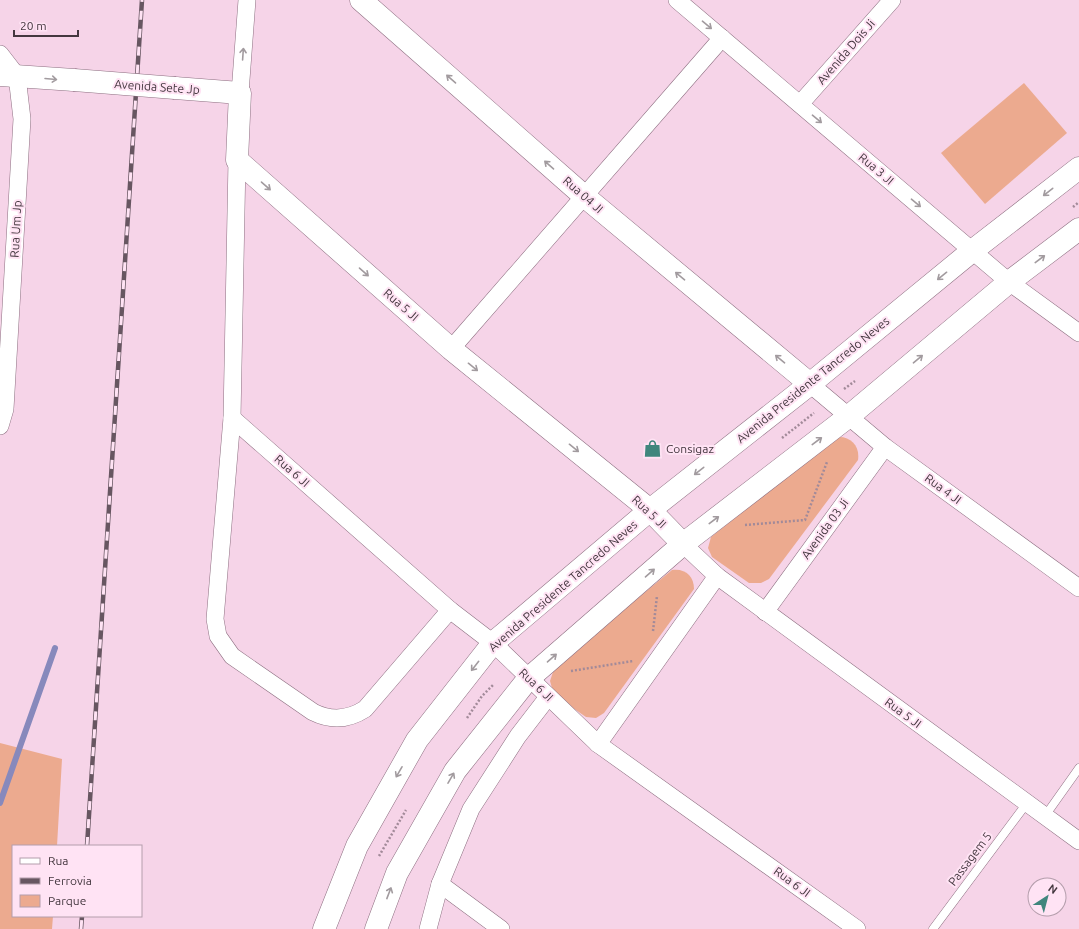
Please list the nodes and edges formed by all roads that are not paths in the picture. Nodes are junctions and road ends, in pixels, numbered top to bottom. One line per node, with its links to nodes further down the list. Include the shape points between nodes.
1 (247, 0): 8 (street, one-way to 1)
2 (361, 0): 12 (street, Rua 04 JI, one-way to 2)
3 (677, 0): 5 (street, Rua 3 JI, one-way to 5)
4 (892, 0): 9 (street, Avenida Dois Ji)
5 (722, 38): 9 (street, Rua 3 JI); 12 (street)
6 (0, 54): 7 (street)
7 (9, 75): 8 (street, Avenida Sete Jp, one-way to 8, bridge); 21 (street, Rua Um Jp, via 22,118 5,409)
8 (240, 93): 10 (street)
9 (800, 104): 14 (street, Rua 3 JI, one-way to 14)
10 (237, 160): 17 (street, Rua 5 JI, one-way to 17); 20 (street)
11 (1079, 168): 14 (street, Avenida Presidente Tancredo Neves, one-way to 14)
12 (584, 196): 17 (street); 18 (street, Rua 04 JI, one-way to 12)
13 (1079, 229): 15 (street, one-way to 13)
14 (972, 251): 15 (street, Rua 3 JI); 18 (street, Avenida Presidente Tancredo Neves, one-way to 18)
15 (1009, 282): 16 (street, Rua 3 JI); 19 (street, one-way to 15)
16 (1079, 333)
17 (451, 349): 23 (street, Rua 5 JI, one-way to 23)
18 (810, 384): 19 (street, Rua 4 JI); 23 (street, Avenida Presidente Tancredo Neves, one-way to 23)
19 (848, 417): 22 (street, Rua 4 JI); 24 (street, one-way to 19)
20 (232, 418): 27 (street, Rua 6 JI); 27 (street, via 215,619 218,636 232,656 313,712 328,718 343,718 365,709)
21 (0, 426)
22 (885, 447): 26 (street, Rua 4 JI); 28 (street, Avenida 03 Ji)
23 (650, 510): 24 (street, Rua 5 JI); 29 (street, Avenida Presidente Tancredo Neves)
24 (683, 544): 25 (street, Rua 5 JI); 30 (street, one-way to 24)
25 (717, 576): 28 (street, Rua 5 JI); 32 (street)
26 (1079, 588)
27 (450, 610): 29 (street, Rua 6 JI)
28 (765, 612): 34 (street, Rua 5 JI)
29 (493, 643): 30 (street, Rua 6 JI); 38 (street, Avenida Presidente Tancredo Neves, one-way to 38, via 417,740 357,846)
30 (528, 679): 31 (street, Rua 6 JI); 39 (street, one-way to 30, via 397,873 455,771)
31 (548, 697): 32 (street, Rua 6 JI); 37 (street, via 518,736 471,809)
32 (598, 744): 42 (street, Rua 6 JI)
33 (1079, 768): 35 (lane)
34 (1027, 803): 35 (street, Rua 5 JI); 43 (lane, Passagem 5)
35 (1045, 816): 36 (street, Rua 5 JI)
36 (1079, 841)
37 (440, 884): 40 (street); 41 (street)
38 (324, 929)
39 (376, 929)
40 (428, 929)
41 (502, 929)
42 (857, 929)
43 (934, 929)

